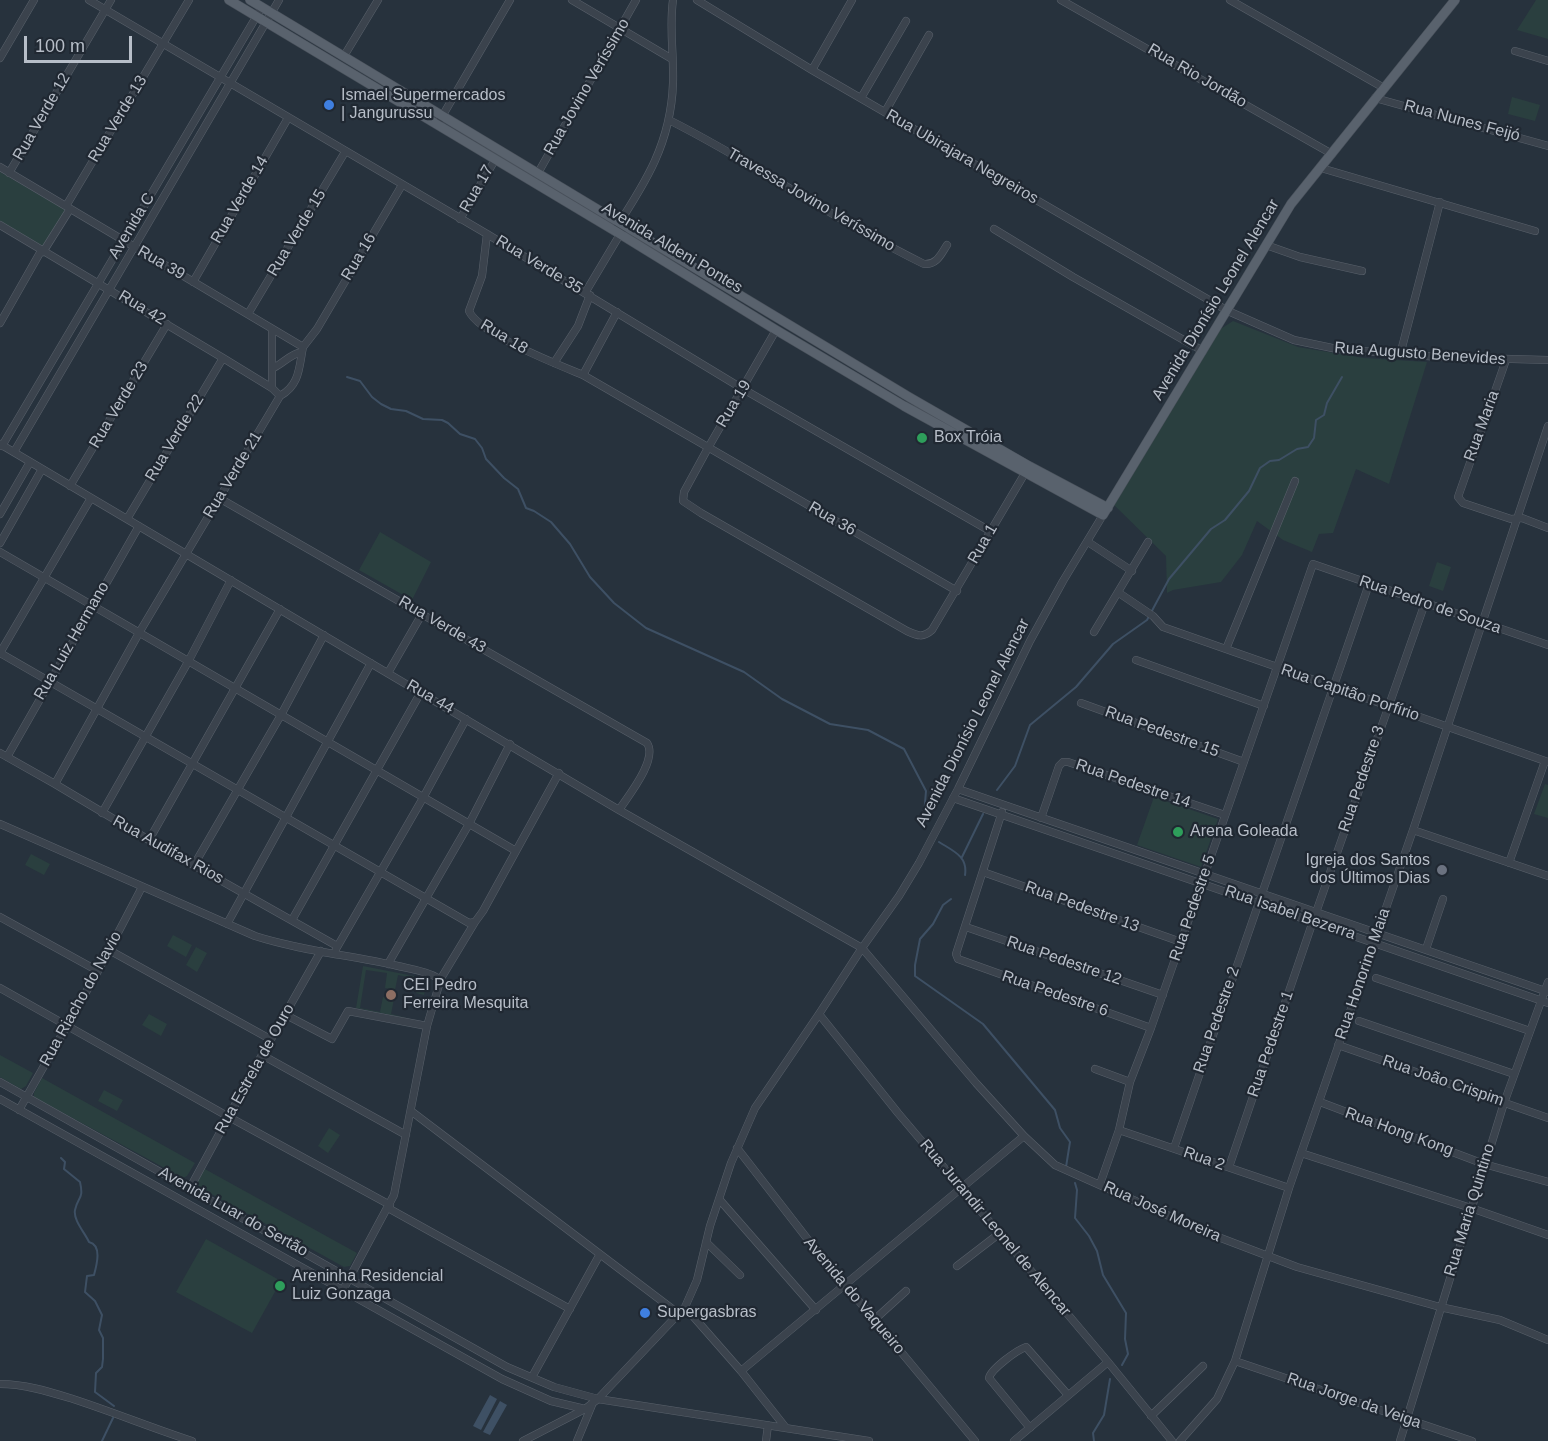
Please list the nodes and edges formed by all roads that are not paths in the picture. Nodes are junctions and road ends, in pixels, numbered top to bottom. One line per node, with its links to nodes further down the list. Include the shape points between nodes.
1 (34, 0): 27 (street)
2 (89, 0): 18 (street, Rua Verde 35)
3 (111, 0): 18 (street, Rua Verde 12)
4 (189, 0): 24 (street, Rua Verde 13)
5 (229, 0): 19 (main road, Avenida Aldeni Pontes)
6 (250, 0): 19 (main road, Avenida Aldeni Pontes)
7 (279, 0): 20 (street, Avenida C)
8 (378, 0): 26 (street)
9 (510, 0): 39 (street)
10 (572, 0): 22 (street)
11 (636, 0): 22 (street, Rua Jovino Veríssimo)
12 (674, 0): 28 (street)
13 (697, 0): 30 (street, Rua Ubirajara Negreiros)
14 (852, 0): 30 (street)
15 (1230, 0): 33 (street)
16 (1455, 0): 33 (main road, Avenida Dionísio Leonel Alencar)
17 (1066, 1): 42 (street, Rua Rio Jordão)
18 (105, 10): 24 (street, Rua Verde 35); 46 (street, Rua Verde 12)
19 (259, 12): 20 (main road, Avenida Aldeni Pontes); 31 (street, Avenida C)
20 (268, 17): 26 (main road, Avenida Aldeni Pontes); 32 (street, Avenida C); 39 (main road, Avenida Aldeni Pontes)
21 (906, 21): 34 (street)
22 (620, 29): 28 (street); 47 (street, Rua Jovino Veríssimo)
23 (929, 35): 36 (street)
24 (163, 43): 31 (street, Rua Verde 35); 50 (street, Rua Verde 13)
25 (1515, 51): 29 (street)
26 (344, 56): 39 (main road, Avenida Aldeni Pontes)
27 (0, 58)
28 (672, 59): 38 (street)
29 (1548, 61)
30 (812, 70): 34 (street, Rua Ubirajara Negreiros)
31 (220, 77): 32 (street, Rua Verde 35); 57 (street, Avenida C)
32 (229, 84): 37 (street, Rua Verde 35); 60 (street, Avenida C)
33 (1384, 88): 35 (main road, Avenida Dionísio Leonel Alencar)
34 (861, 98): 36 (street, Rua Ubirajara Negreiros)
35 (1375, 98): 40 (street, Rua Nunes Feijó); 42 (main road, Avenida Dionísio Leonel Alencar)
36 (885, 112): 67 (street, Rua Ubirajara Negreiros)
37 (288, 118): 41 (street, Rua Verde 35); 63 (street, Rua Verde 14)
38 (669, 120): 53 (street, via 660,153); 58 (street, Travessa Jovino Veríssimo, via 924,264 937,260)
39 (439, 121): 43 (main road, Avenida Aldeni Pontes); 47 (main road, Avenida Aldeni Pontes)
40 (1548, 146)
41 (345, 152): 48 (street, Rua Verde 35); 69 (street, Rua Verde 15)
42 (1332, 154): 45 (main road, Avenida Dionísio Leonel Alencar)
43 (495, 160): 51 (street, Rua 17); 53 (main road, Avenida Aldeni Pontes)
44 (0, 167): 46 (street, Rua 39)
45 (1321, 168): 49 (street); 59 (main road, Avenida Dionísio Leonel Alencar, via 1291,204)
46 (9, 173): 50 (street, Rua 39)
47 (538, 173): 53 (main road, Avenida Aldeni Pontes)
48 (402, 185): 51 (street, Rua Verde 35); 74 (street, Rua 16)
49 (1440, 202): 55 (street); 76 (street)
50 (68, 207): 57 (street, Rua 39); 61 (street, Rua Verde 13)
51 (460, 219): 56 (street, Rua Verde 35)
52 (0, 225): 61 (street, Rua 42)
53 (620, 228): 66 (street); 73 (main road, Avenida Aldeni Pontes); 92 (main road, Avenida Aldeni Pontes)
54 (994, 229): 75 (street)
55 (1535, 231)
56 (487, 234): 66 (street, Rua Verde 35); 80 (street, Rua 18, via 482,276 470,314 525,351)
57 (123, 240): 60 (street, Rua 39); 64 (street, Avenida C)
58 (947, 245)
59 (1266, 245): 62 (street); 67 (main road, Avenida Dionísio Leonel Alencar)
60 (134, 248): 63 (street, Rua 39); 65 (street, Avenida C)
61 (42, 252): 64 (street, Rua 42); 70 (street, Rua Verde 13)
62 (1362, 272)
63 (193, 282): 69 (street, Rua 39)
64 (98, 283): 65 (street, Rua 42); 87 (street, Avenida C)
65 (109, 289): 71 (street, Rua 42); 89 (street, Avenida C)
66 (587, 294): 68 (street, Rua Verde 35); 80 (street, via 583,317)
67 (1228, 311): 75 (main road, Avenida Dionísio Leonel Alencar); 76 (street, Rua Augusto Benevides, via 1311,345)
68 (617, 312): 82 (street); 84 (street, Rua Verde 35)
69 (248, 314): 72 (street, Rua 39)
70 (0, 323)
71 (167, 324): 77 (street, Rua 42); 94 (street, Rua Verde 23)
72 (272, 329): 74 (street, Rua 39); 81 (street)
73 (776, 330): 84 (street, Rua 19); 92 (main road, Avenida Aldeni Pontes, via 904,405)
74 (303, 350): 81 (street); 85 (street, via 296,381)
75 (1203, 351): 97 (main road, Avenida Dionísio Leonel Alencar)
76 (1400, 355): 78 (street, Rua Augusto Benevides)
77 (223, 358): 83 (street, Rua 42); 100 (street, Rua Verde 22)
78 (1506, 360): 79 (street, Rua Augusto Benevides); 99 (street, Rua Maria, via 1458,493 1463,503)
79 (1548, 360)
80 (554, 363): 82 (street, Rua 18)
81 (273, 368): 83 (street)
82 (583, 375): 88 (street, Rua 18)
83 (272, 388): 85 (street, Rua 42)
84 (743, 389): 88 (street, Rua 19); 103 (street, Rua Verde 35)
85 (280, 396): 96 (street, Rua Verde 21)
86 (1548, 426): 99 (street, Rua Honorino Maia)
87 (1, 445): 89 (street, Rua 44)
88 (708, 448): 114 (street, Rua 36); 120 (street, Rua 19, via 683,501 918,637 928,634)
89 (14, 452): 90 (street, Rua 44)
90 (30, 462): 91 (street, Rua 44); 98 (street)
91 (42, 469): 94 (street, Rua 44); 106 (street)
92 (1027, 469): 97 (main road, Avenida Aldeni Pontes); 103 (street, Rua 1)
93 (1295, 481): 126 (street)
94 (70, 486): 95 (street, Rua 44)
95 (91, 498): 100 (street, Rua 44); 111 (street)
96 (219, 498): 108 (street, Rua Verde 21); 119 (street, Rua Verde 43)
97 (1106, 511): 104 (street, Avenida Dionísio Leonel Alencar)
98 (0, 514)
99 (1517, 518): 102 (street); 121 (street, Rua Honorino Maia)
100 (127, 519): 101 (street, Rua 44)
101 (139, 526): 108 (street, Rua 44); 117 (street, Rua Luiz Hermano)
102 (1548, 528)
103 (990, 531): 114 (street, Rua 1)
104 (1088, 542): 110 (street); 154 (street, Avenida Dionísio Leonel Alencar, via 1030,641)
105 (1148, 542): 110 (street)
106 (0, 543)
107 (0, 552): 111 (street)
108 (187, 555): 112 (street, Rua 44); 123 (street, Rua Verde 21)
109 (1313, 564): 113 (street, Rua Pedro de Souza); 131 (street, Rua Pedestre 5)
110 (1132, 571): 115 (street)
111 (45, 578): 117 (street); 127 (street)
112 (231, 580): 118 (street, Rua 44); 129 (street)
113 (1369, 584): 116 (street, Rua Pedro de Souza); 135 (street, Rua Pedestre 2)
114 (957, 591): 120 (street, Rua 1)
115 (1119, 593): 122 (street); 126 (street, Rua Capitão Porfírio, via 1164,627)
116 (1425, 603): 121 (street, Rua Pedro de Souza); 139 (street, Rua Pedestre 3)
117 (93, 606): 123 (street); 133 (street, Rua Luiz Hermano)
118 (280, 609): 124 (street, Rua 44); 134 (street)
119 (422, 614): 132 (street); 159 (street, Rua Verde 43, via 644,740 651,750 649,762)
120 (938, 622)
121 (1482, 623): 125 (street, Rua Pedro de Souza); 143 (street, Rua Honorino Maia)
122 (1094, 632)
123 (139, 633): 129 (street); 140 (street, Rua Verde 21)
124 (324, 635): 130 (street, Rua 44); 141 (street)
125 (1548, 645)
126 (1226, 649): 131 (street, Rua Capitão Porfírio)
127 (0, 653): 133 (street)
128 (1136, 660): 138 (street)
129 (188, 662): 134 (street); 144 (street)
130 (371, 663): 132 (street, Rua 44); 145 (street)
131 (1277, 667): 135 (street, Rua Capitão Porfírio); 138 (street, Rua Pedestre 5)
132 (388, 673): 136 (street, Rua 44)
133 (49, 681): 140 (street); 147 (street, Rua Luiz Hermano)
134 (234, 688): 141 (street); 150 (street)
135 (1334, 688): 139 (street, Rua Capitão Porfírio); 180 (street, Rua Pedestre 2)
136 (421, 692): 142 (street, Rua 44); 151 (street)
137 (1081, 703): 149 (street, Rua Pedestre 15)
138 (1264, 706): 149 (street, Rua Pedestre 5)
139 (1388, 707): 143 (street, Rua Capitão Porfírio); 184 (street, Rua Pedestre 3)
140 (97, 709): 144 (street); 153 (street, Rua Verde 21)
141 (281, 715): 145 (street); 155 (street)
142 (466, 719): 146 (street, Rua 44); 156 (street)
143 (1447, 726): 148 (street, Rua Capitão Porfírio); 167 (street, Rua Honorino Maia)
144 (146, 737): 150 (street); 160 (street)
145 (328, 742): 151 (street); 163 (street)
146 (510, 744): 152 (street, Rua 44); 166 (street)
147 (4, 755): 153 (street, Rua Audifax Rios)
148 (1547, 761): 171 (street)
149 (1244, 762): 162 (street, Rua Pedestre 5)
150 (192, 764): 155 (street); 168 (street)
151 (377, 771): 156 (street); 169 (street)
152 (559, 773): 159 (street, Rua 44); 170 (street)
153 (55, 784): 160 (street, Rua Audifax Rios)
154 (958, 789): 157 (street, Avenida Dionísio Leonel Alencar); 158 (street, Rua Isabel Bezerra)
155 (239, 791): 163 (street); 172 (street)
156 (423, 798): 166 (street); 174 (street)
157 (953, 798): 161 (street, Rua Isabel Bezerra); 195 (street, Avenida Dionísio Leonel Alencar, via 899,896)
158 (1005, 805): 161 (street); 164 (street, Rua Isabel Bezerra)
159 (619, 810): 195 (street, Rua 44)
160 (102, 813): 168 (street, Rua Audifax Rios)
161 (1001, 814): 173 (street); 177 (street, Rua Isabel Bezerra)
162 (1225, 816): 164 (street, Rua Pedestre 14, via 1063,762); 175 (street, Rua Pedestre 5)
163 (285, 818): 169 (street); 179 (street)
164 (1041, 818): 175 (street, Rua Isabel Bezerra)
165 (0, 824): 178 (street)
166 (469, 824): 170 (street); 181 (street)
167 (1413, 830): 171 (street); 191 (street, Rua Honorino Maia)
168 (148, 840): 172 (street, Rua Audifax Rios)
169 (334, 846): 174 (street); 186 (street)
170 (516, 851): 188 (street)
171 (1509, 862): 176 (street)
172 (194, 865): 179 (street, Rua Audifax Rios)
173 (983, 872): 190 (street); 192 (street, Rua Pedestre 13)
174 (381, 873): 181 (street); 194 (street)
175 (1205, 873): 177 (street, Rua Pedestre 5); 180 (street, Rua Isabel Bezerra)
176 (1548, 876)
177 (1202, 883): 183 (street, Rua Isabel Bezerra); 192 (street, Rua Pedestre 5)
178 (142, 887): 189 (street); 197 (street, Rua Riacho do Navio)
179 (243, 892): 186 (street, Rua Audifax Rios); 189 (street)
180 (1261, 892): 183 (street, Rua Pedestre 2); 184 (street, Rua Isabel Bezerra)
181 (426, 899): 188 (street, via 469,923); 201 (street)
182 (1443, 899): 196 (street)
183 (1258, 902): 187 (street, Rua Isabel Bezerra); 237 (street, Rua Pedestre 2)
184 (1316, 911): 187 (street, Rua Pedestre 3); 191 (street, Rua Isabel Bezerra)
185 (0, 917): 202 (street)
186 (292, 920): 194 (street, Rua Audifax Rios)
187 (1313, 921): 193 (street, Rua Isabel Bezerra); 240 (street, Rua Pedestre 1)
188 (476, 922): 205 (street)
189 (227, 924): 198 (street, via 271,941)
190 (966, 927): 209 (street, Rua Pedestre 12); 216 (street, Rua Pedestre 6, via 956,954 959,960)
191 (1377, 932): 193 (street, Rua Honorino Maia); 196 (street, Rua Isabel Bezerra)
192 (1181, 942): 209 (street, Rua Pedestre 5)
193 (1374, 942): 203 (street, Rua Isabel Bezerra); 219 (street, Rua Honorino Maia)
194 (337, 946): 199 (street)
195 (862, 948): 212 (street, Avenida Dionísio Leonel Alencar); 235 (street, Rua José Moreira)
196 (1425, 949): 200 (street, Rua Isabel Bezerra)
197 (109, 950): 202 (street, Rua Riacho do Navio); 218 (street)
198 (321, 951): 199 (street); 211 (street, Rua Estrela de Ouro)
199 (333, 953): 201 (street)
200 (1460, 961): 203 (street); 208 (street, Rua Isabel Bezerra)
201 (388, 964): 205 (street)
202 (98, 971): 215 (street, Rua Riacho do Navio)
203 (1456, 971): 210 (street, Rua Isabel Bezerra)
204 (1376, 978): 217 (street)
205 (440, 980): 214 (street)
206 (1548, 982): 208 (street, Rua Maria Quintino)
207 (0, 988): 215 (street)
208 (1546, 991): 210 (street, Rua Maria Quintino)
209 (1163, 995): 216 (street, Rua Pedestre 5)
210 (1545, 1002): 217 (street, Rua Maria Quintino)
211 (284, 1014): 214 (street, via 332,1039 348,1011); 218 (street, Rua Estrela de Ouro)
212 (819, 1014): 236 (street, Avenida Dionísio Leonel Alencar, via 755,1108); 244 (street, Rua Jurandir Leonel de Alencar)
213 (1359, 1021): 222 (street)
214 (427, 1026): 230 (street)
215 (66, 1027): 225 (street, Rua Riacho do Navio); 231 (street)
216 (1151, 1028): 224 (street, Rua Pedestre 5)
217 (1530, 1031): 222 (street, Rua Maria Quintino)
218 (270, 1039): 220 (street, Rua Estrela de Ouro)
219 (1338, 1045): 227 (street, Rua Honorino Maia); 228 (street, Rua João Crispim)
220 (262, 1055): 231 (street, Rua Estrela de Ouro); 234 (street)
221 (1095, 1069): 224 (street)
222 (1514, 1074): 228 (street, Rua Maria Quintino)
223 (0, 1082): 225 (street, Avenida Luar do Sertão)
224 (1130, 1082): 233 (street, Rua Pedestre 5)
225 (27, 1097): 229 (street, Rua Riacho do Navio); 243 (street, Avenida Luar do Sertão)
226 (0, 1099): 229 (street, Avenida Luar do Sertão)
227 (1320, 1102): 238 (street, Rua Honorino Maia); 239 (street, Rua Hong Kong)
228 (1504, 1103): 232 (street, Rua João Crispim); 239 (street, Rua Maria Quintino)
229 (19, 1110): 258 (street, Avenida Luar do Sertão)
230 (411, 1111): 234 (street); 252 (street)
231 (229, 1117): 243 (street, Rua Estrela de Ouro); 247 (street)
232 (1548, 1118)
233 (1119, 1130): 237 (street, Rua 2); 242 (street, Rua Pedestre 5)
234 (406, 1135): 247 (street)
235 (1024, 1136): 242 (street, Rua José Moreira, via 1050,1161); 244 (street)
236 (736, 1148): 246 (street, Avenida Dionísio Leonel Alencar); 257 (street, Avenida do Vaqueiro)
237 (1173, 1148): 240 (street, Rua 2)
238 (1301, 1153): 245 (street, Rua Honorino Maia); 248 (street)
239 (1484, 1164): 241 (street, Rua Hong Kong); 248 (street, Rua Maria Quintino)
240 (1229, 1167): 245 (street, Rua 2)
241 (1548, 1182)
242 (1100, 1185): 253 (street, Rua José Moreira)
243 (190, 1188): 256 (street, Avenida Luar do Sertão)
244 (962, 1188): 249 (street, Rua Jurandir Leonel de Alencar); 257 (street)
245 (1289, 1188): 253 (street, Rua Honorino Maia)
246 (719, 1198): 251 (street, Avenida Dionísio Leonel Alencar); 263 (street)
247 (389, 1206): 256 (street); 262 (street)
248 (1471, 1208): 250 (street); 260 (street, Rua Maria Quintino)
249 (1000, 1233): 254 (street); 268 (street, Rua Jurandir Leonel de Alencar)
250 (1548, 1235)
251 (706, 1242): 255 (street); 261 (street, Avenida Dionísio Leonel Alencar)
252 (600, 1254): 262 (street); 264 (street)
253 (1267, 1256): 260 (street, Rua José Moreira); 267 (street, Rua Honorino Maia)
254 (957, 1266)
255 (740, 1275)
256 (350, 1277): 258 (street); 271 (street, Avenida Luar do Sertão, via 507,1367)
257 (845, 1285): 263 (street); 265 (street, Avenida do Vaqueiro)
258 (342, 1290): 275 (street, Avenida Luar do Sertão, via 502,1379 551,1401)
259 (906, 1291): 265 (street)
260 (1440, 1307): 266 (street, Rua José Moreira, via 1500,1320); 277 (street, Rua Maria Quintino)
261 (685, 1308): 264 (street, Avenida Dionísio Leonel Alencar); 270 (street)
262 (570, 1309): 271 (street)
263 (816, 1310): 270 (street)
264 (679, 1314): 274 (street, Avenida Dionísio Leonel Alencar)
265 (874, 1320): 286 (street, Avenida do Vaqueiro)
266 (1548, 1340)
267 (1235, 1361): 277 (street, Rua Jorge da Veiga); 289 (street, Rua Honorino Maia, via 1218,1399)
268 (1108, 1362): 273 (street); 276 (street, Rua Jurandir Leonel de Alencar)
269 (1203, 1366): 276 (street)
270 (741, 1371): 279 (street)
271 (532, 1377): 274 (street, Avenida Luar do Sertão)
272 (0, 1384): 281 (street, via 51,1392)
273 (1068, 1395): 280 (street); 280 (street, via 1026,1347 990,1373 989,1378)
274 (595, 1402): 275 (street, Avenida Dionísio Leonel Alencar); 278 (street, Avenida Luar do Sertão); 283 (street)
275 (585, 1409): 282 (street, Avenida Dionísio Leonel Alencar)
276 (1151, 1416): 288 (street, Rua Jurandir Leonel de Alencar)
277 (1407, 1419): 290 (street, Rua Maria Quintino); 291 (street, Rua Jorge da Veiga)
278 (768, 1425): 279 (street, Avenida Luar do Sertão); 284 (street)
279 (786, 1428): 285 (street, Avenida Luar do Sertão)
280 (1030, 1428): 287 (street)
281 (192, 1441)
282 (523, 1441)
283 (577, 1441)
284 (766, 1441)
285 (868, 1441)
286 (975, 1441)
287 (1014, 1441)
288 (1172, 1441)
289 (1180, 1441)
290 (1400, 1441)
291 (1472, 1441)

